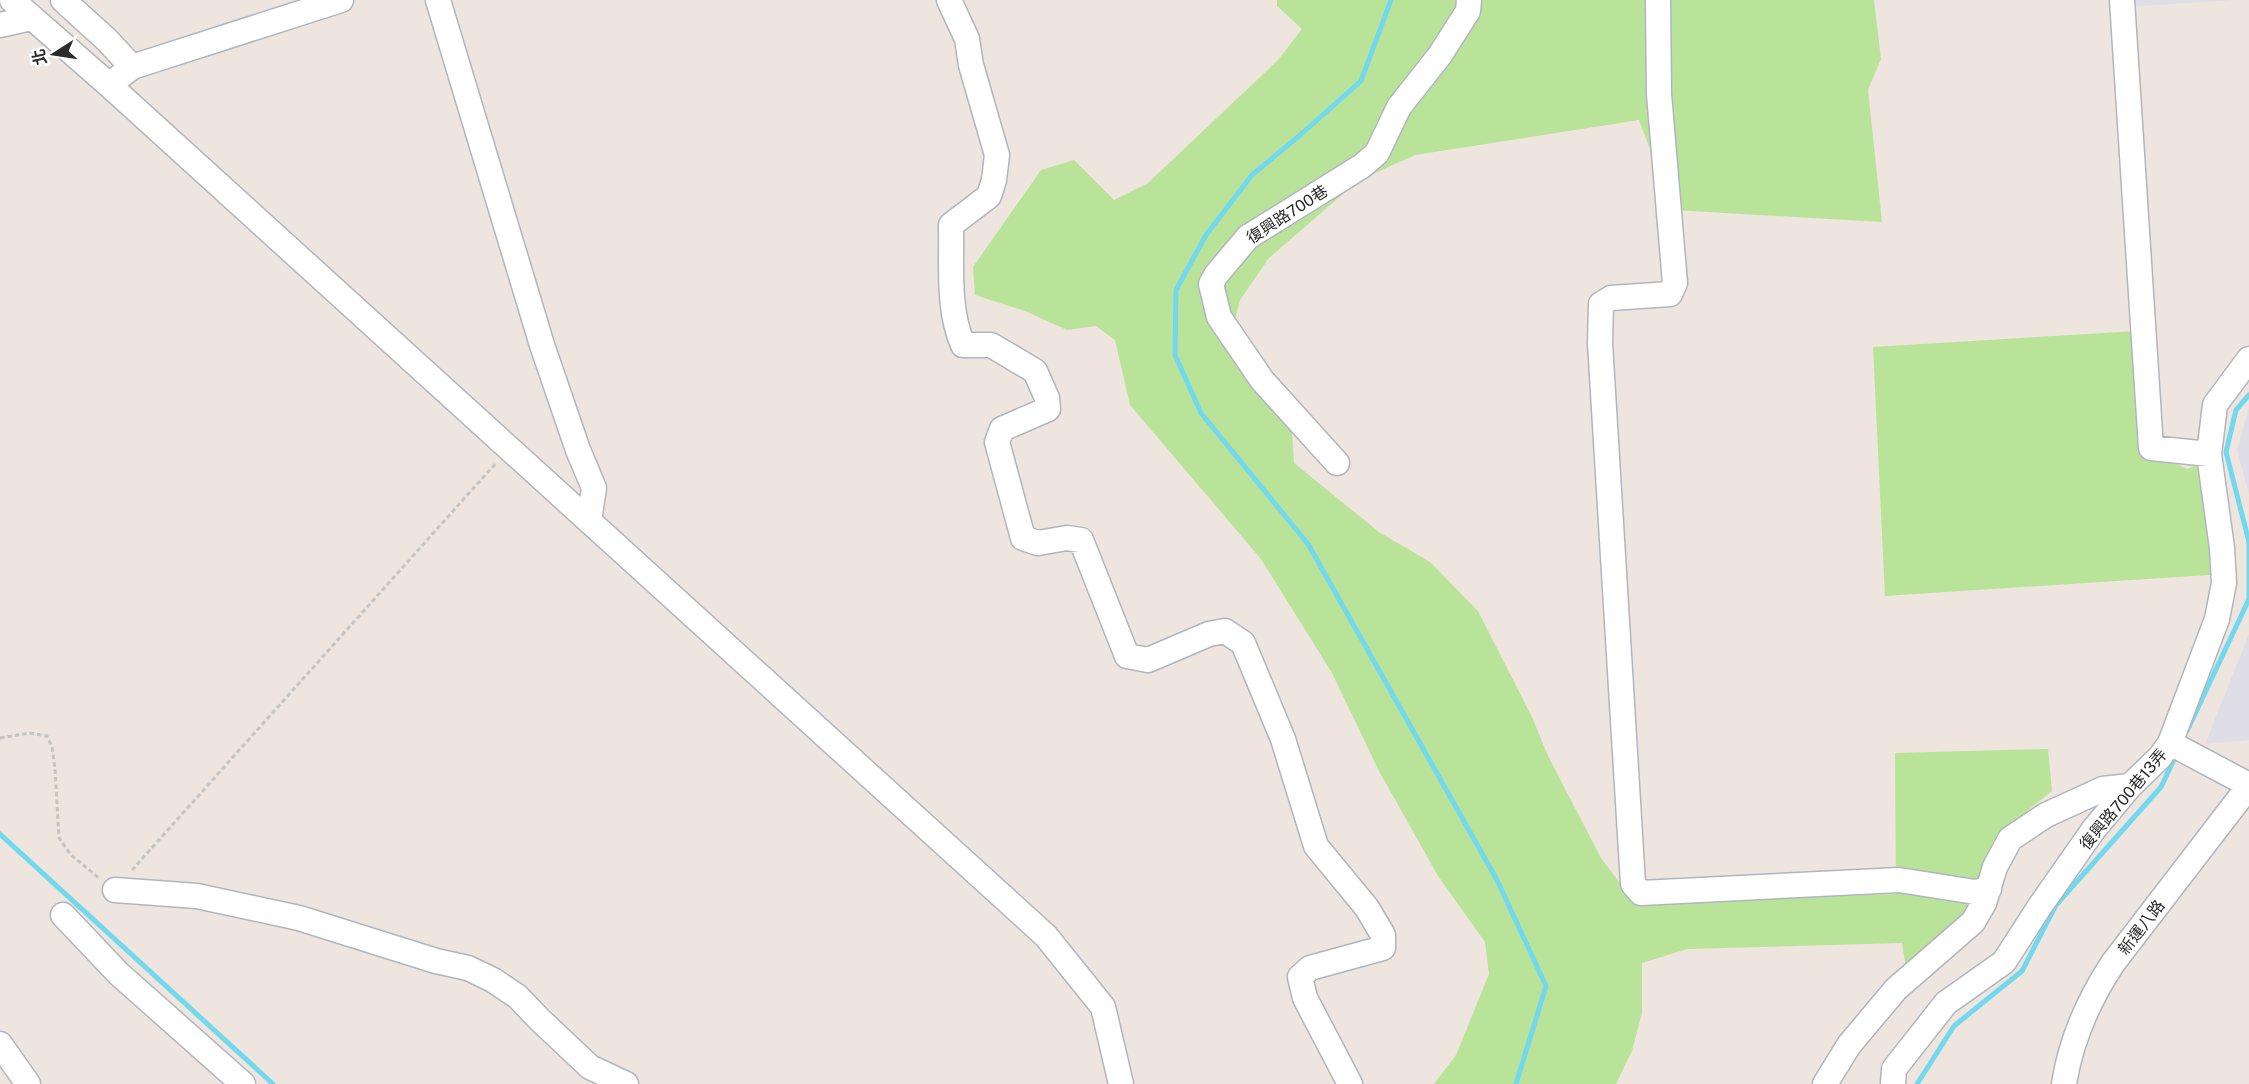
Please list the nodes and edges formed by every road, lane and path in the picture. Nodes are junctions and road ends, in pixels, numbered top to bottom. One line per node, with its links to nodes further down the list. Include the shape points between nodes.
1 (12, 0): 9 (street)
2 (63, 0): 11 (street, via 107,40)
3 (341, 0): 11 (street)
4 (438, 0): 16 (street, via 542,345 594,488)
5 (949, 0): 29 (street, via 967,39 997,155 989,196 951,225 957,332 963,345 991,345 1035,371 1047,398 1048,409 1002,429 997,442 1023,538 1038,543 1081,540 1127,656 1149,660 1225,631 1243,643 1283,739 1316,846 1383,935 1383,948 1310,968 1300,977 1305,998)
6 (1469, 0): 15 (street, 復興路700巷, via 1468,11 1440,55 1399,107 1377,153 1248,237 1211,284 1218,317 1262,380)
7 (1658, 0): 21 (street, via 1659,94 1675,283 1670,294 1611,298 1601,304 1632,884 1641,893 1899,880 1975,892)
8 (2122, 0): 14 (street, via 2151,448)
9 (31, 18): 10 (street); 11 (street)
10 (0, 25)
11 (120, 77): 13 (street)
12 (2249, 359): 14 (street, 復興路700巷13弄, via 2216,405)
13 (510, 448): 16 (street); 22 (path)
14 (2209, 454): 18 (street, 復興路700巷13弄, via 2224,583 2217,619)
15 (1336, 463)
16 (591, 511): 28 (street, via 1046,936 1103,1007)
17 (0, 738): 22 (path, via 29,733 46,736 55,768 59,838 70,855)
18 (2170, 743): 19 (street, 復興路700巷13弄); 20 (street)
19 (2130, 786): 21 (street, via 2103,789 2046,815 2010,839); 31 (street, 復興路700巷13弄, via 2094,829 2004,962 1946,1003 1894,1069)
20 (2249, 786): 32 (street, 新運八路, via 2098,987 2074,1040)
21 (1989, 889): 30 (street, via 1973,922 1896,989 1849,1045)
22 (115, 890): 27 (street, via 197,896 288,916 468,968 518,997 590,1067)
23 (63, 915): 26 (street, via 119,974)
24 (0, 1044): 25 (street)
25 (28, 1084)
26 (243, 1084)
27 (626, 1084)
28 (1121, 1084)
29 (1350, 1084)
30 (1825, 1084)
31 (1893, 1084)
32 (2064, 1084)

